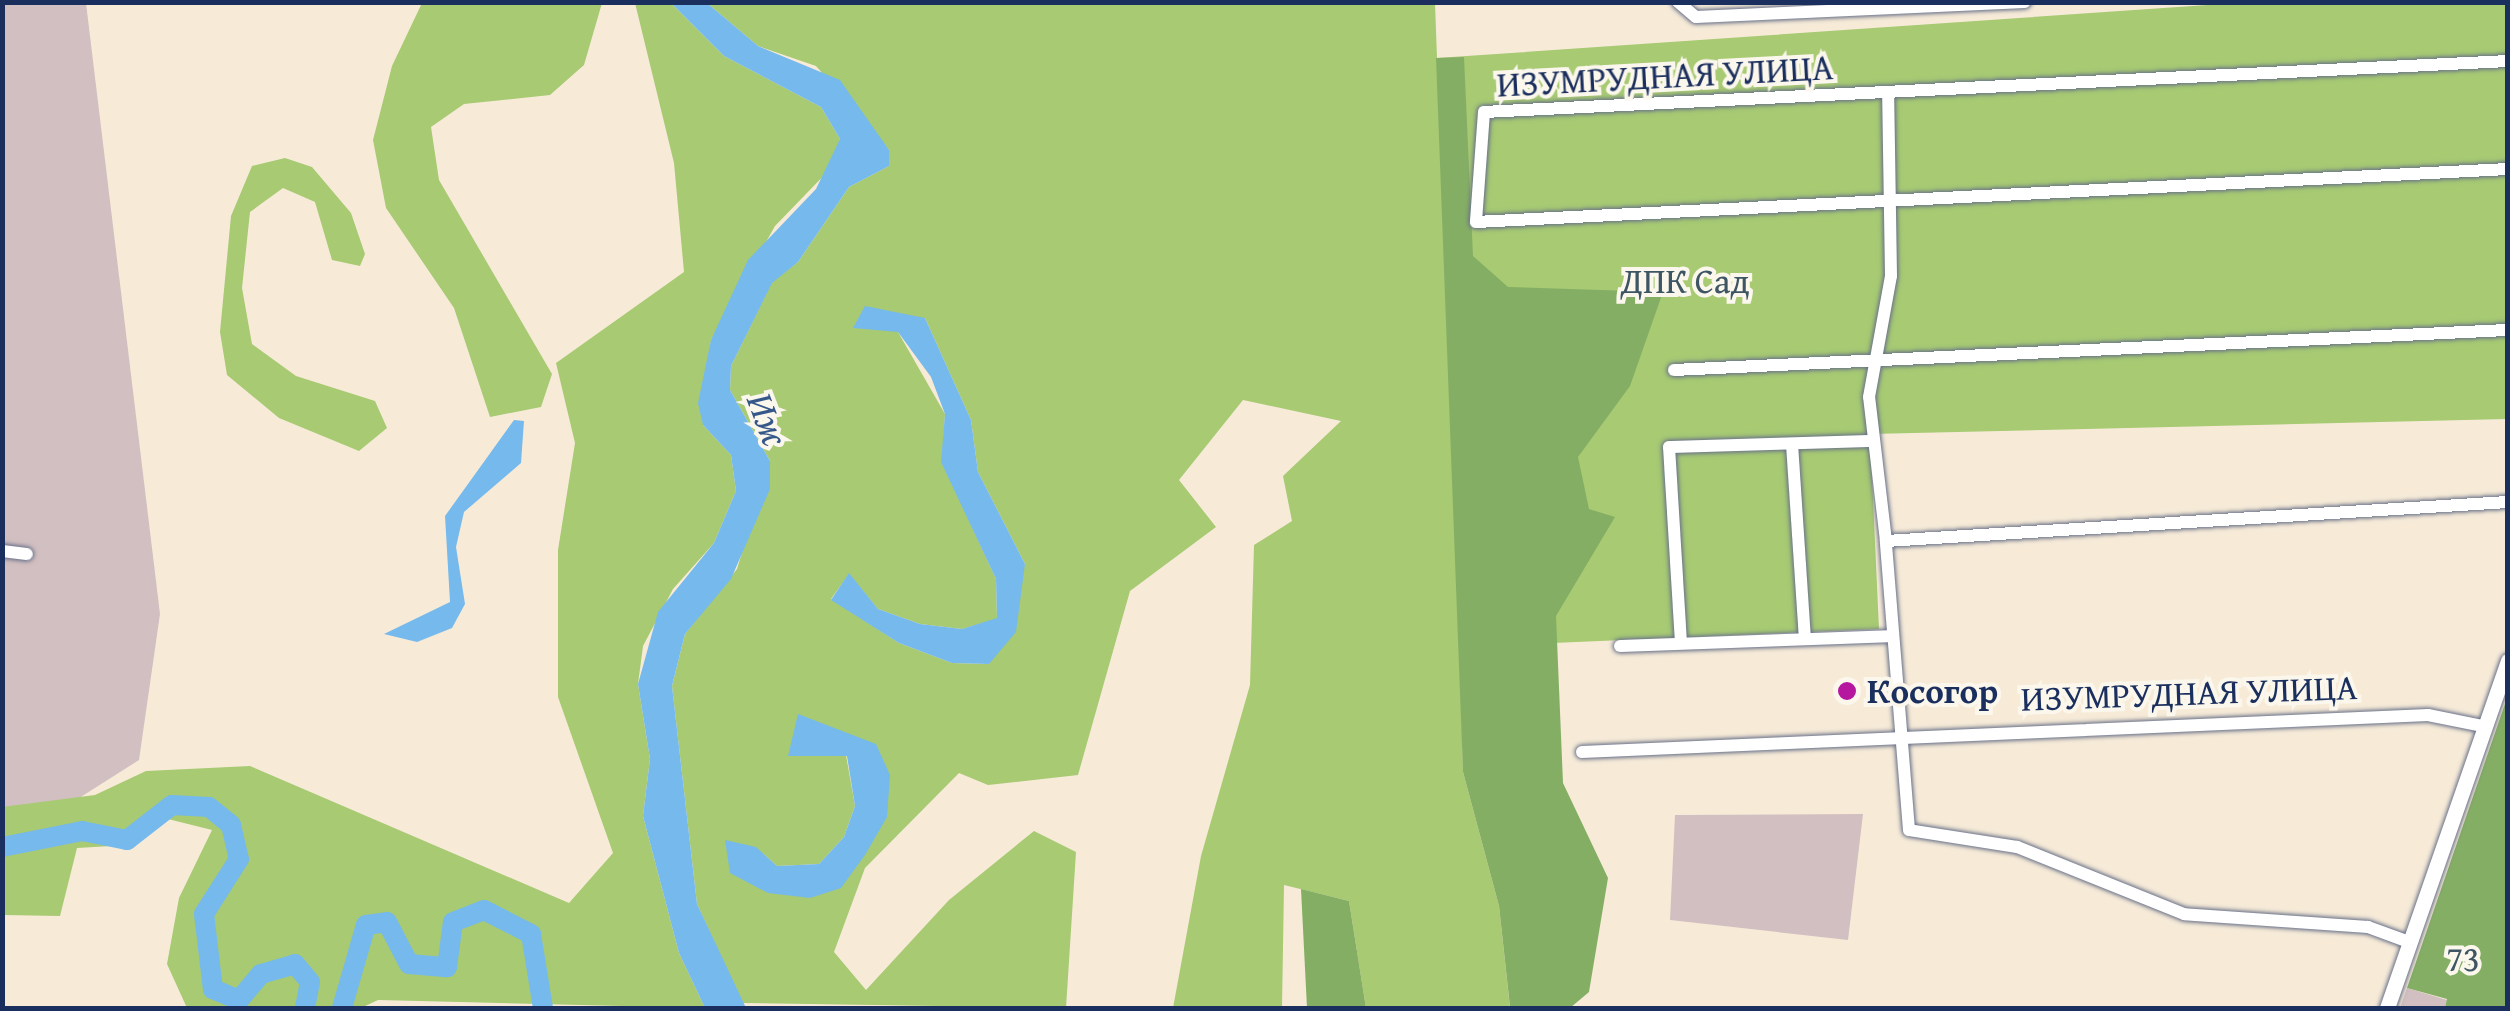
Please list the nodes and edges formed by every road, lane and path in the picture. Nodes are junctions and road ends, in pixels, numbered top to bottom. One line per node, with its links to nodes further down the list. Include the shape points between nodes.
1 (1678, 2): 4 (street, via 1696,18)
2 (2025, 2): 3 (street)
3 (1936, 5): 4 (street)
4 (1870, 7)
5 (2508, 61): 6 (street, ИЗУМРУДНАЯ УЛИЦА)
6 (1888, 93): 8 (street); 8 (street, ИЗУМРУДНАЯ УЛИЦА, via 1484,112 1476,222)
7 (2508, 169): 8 (street, ИЗУМРУДНАЯ УЛИЦА)
8 (1892, 203): 10 (street)
9 (2508, 330): 10 (street)
10 (1876, 362): 11 (street); 12 (street)
11 (1674, 370)
12 (1871, 441): 13 (street); 15 (street)
13 (1792, 444): 19 (street); 20 (street, via 1669,447)
14 (2508, 502): 15 (street)
15 (1886, 541): 18 (street)
16 (2, 551): 17 (street)
17 (27, 554)
18 (1890, 636): 19 (street); 24 (street)
19 (1806, 638): 20 (street)
20 (1680, 643): 21 (street)
21 (1620, 646)
22 (2508, 660): 23 (street)
23 (2482, 726): 24 (street, ИЗУМРУДНАЯ УЛИЦА, via 2428,716); 26 (street)
24 (1898, 733): 25 (street, ИЗУМРУДНАЯ УЛИЦА); 26 (street, via 1909,830 2018,847 2184,914 2368,927)
25 (1582, 752)
26 (2409, 942): 27 (street)
27 (2387, 1008)

